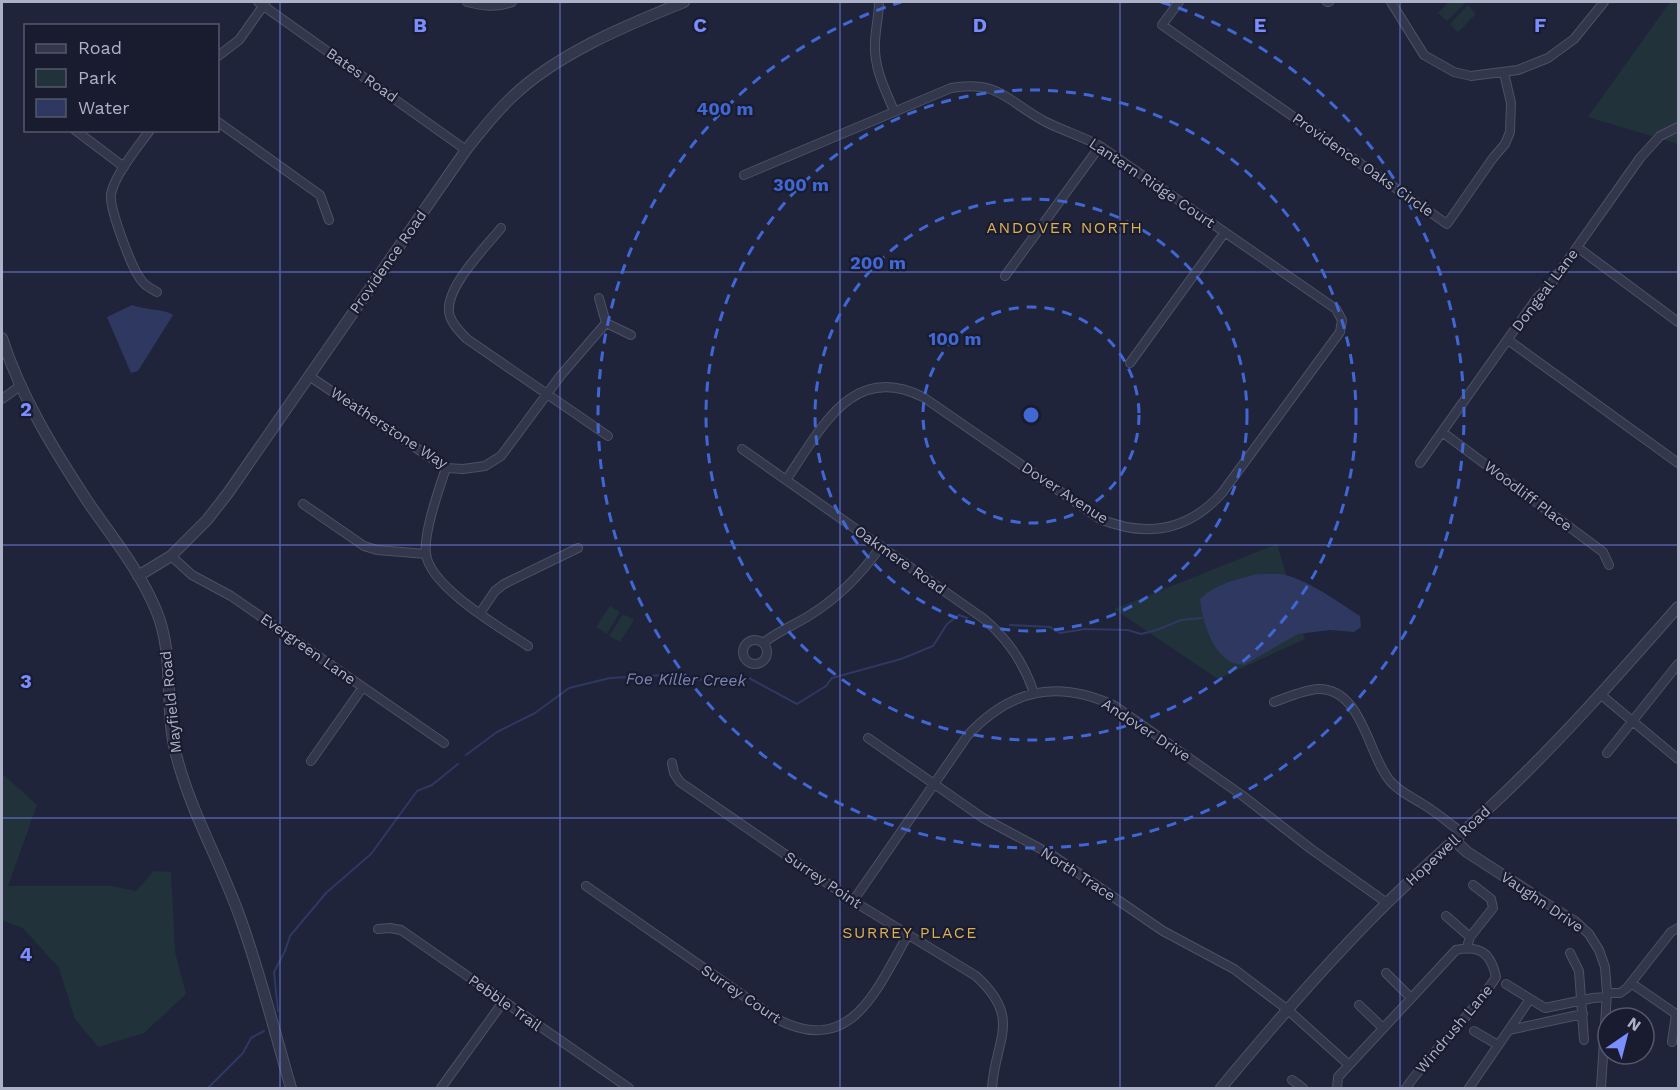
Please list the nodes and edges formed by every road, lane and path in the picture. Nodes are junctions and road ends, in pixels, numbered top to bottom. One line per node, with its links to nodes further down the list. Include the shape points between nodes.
1 (467, 2): 2 (street, via 501,6)
2 (512, 2)
3 (684, 2): 17 (street, Providence Road, via 591,43 540,73 488,121)
4 (879, 2): 11 (street, via 875,60)
5 (1179, 2): 10 (street, Providence Oaks Circle, via 1162,25 1447,224 1506,144 1511,103)
6 (1391, 2): 10 (street, via 1417,46 1435,62 1464,76)
7 (1604, 2): 10 (street, via 1574,39 1557,52 1528,67)
8 (263, 3): 9 (street, via 239,40); 17 (street, Bates Road)
9 (219, 55)
10 (1504, 73)
11 (894, 111): 16 (street, Lantern Ridge Court, via 951,88 982,86); 19 (street, Lantern Ridge Court)
12 (219, 123): 20 (street, via 320,195)
13 (1678, 127): 23 (street, Dongeal Lane, via 1660,136 1640,158)
14 (78, 132): 18 (street)
15 (149, 132): 18 (street)
16 (1100, 146): 22 (street, Lantern Ridge Court); 24 (street)
17 (466, 150): 34 (street, Providence Road)
18 (123, 167): 25 (street, via 111,195 116,221 142,282)
19 (744, 175)
20 (329, 220)
21 (501, 228): 36 (street, via 458,283 449,313 467,339)
22 (1225, 232): 27 (street, Lantern Ridge Court, via 1335,309); 33 (street)
23 (1577, 247): 28 (street); 32 (street, Dongeal Lane)
24 (1005, 276)
25 (157, 292)
26 (598, 298): 29 (street)
27 (1342, 320): 44 (street, Dover Avenue, via 1340,332 1222,494 1201,513 1173,526 1136,530 1100,519 923,397 895,386 867,389 843,402)
28 (1678, 322)
29 (606, 323): 30 (street); 36 (street, Weatherstone Way)
30 (631, 335)
31 (2, 338): 35 (street, Mayfield Road)
32 (1508, 340): 38 (street, Dongeal Lane); 41 (street)
33 (1130, 363)
34 (309, 376): 43 (street, Weatherstone Way); 49 (street, Providence Road, via 228,493)
35 (20, 386): 37 (street); 51 (street, Mayfield Road, via 67,469)
36 (548, 394): 39 (street); 43 (street, Weatherstone Way, via 501,456 485,466)
37 (2, 399)
38 (1442, 432): 42 (street, Dongeal Lane); 50 (street, Woodliff Place, via 1603,552)
39 (608, 436)
40 (742, 449): 44 (street, Oakmere Road)
41 (1678, 463)
42 (1420, 464)
43 (446, 468): 48 (street, via 431,519)
44 (786, 480): 46 (street, Oakmere Road)
45 (303, 504): 48 (street, via 364,546)
46 (881, 546): 54 (street, via 860,574 834,598); 58 (street, Oakmere Road, via 995,628 1019,658)
47 (578, 548): 53 (street, via 504,584)
48 (426, 554): 53 (street, via 434,574)
49 (171, 556): 51 (street, Providence Road); 57 (street, Evergreen Lane, via 192,575 231,596)
50 (1609, 565)
51 (138, 576): 101 (street, Mayfield Road, via 158,613 167,657 170,723 181,773 242,923)
52 (1678, 607): 59 (street, Hopewell Road)
53 (480, 613): 55 (street)
54 (763, 643)
55 (528, 646)
56 (1678, 664): 61 (street)
57 (363, 687): 63 (street, Evergreen Lane); 66 (street)
58 (1034, 693): 68 (street, Andover Drive, via 1006,703 982,720); 74 (street, Andover Drive, via 1076,692 1115,706)
59 (1600, 694): 61 (street); 69 (street, Hopewell Road)
60 (1274, 702): 69 (street, via 1315,689 1336,693 1361,721 1389,780 1399,791 1421,802)
61 (1632, 721): 64 (street); 65 (street)
62 (868, 738): 68 (street, North Trace)
63 (444, 744)
64 (1607, 753)
65 (1678, 759)
66 (311, 761)
67 (672, 763): 73 (street, Surrey Point, via 680,782)
68 (934, 785): 73 (street, Andover Drive); 91 (street, North Trace, via 983,818 1052,855 1163,931 1234,969)
69 (1458, 836): 72 (street, Vaughn Drive, via 1467,852); 74 (street, Hopewell Road)
70 (1473, 885): 79 (street, via 1491,899 1493,908)
71 (585, 886): 78 (street, Surrey Court, via 777,1019 804,1030 833,1028 858,1014)
72 (1535, 896): 85 (street, Vaughn Drive, via 1589,934 1605,967)
73 (853, 901): 78 (street, Surrey Point)
74 (1388, 903): 91 (street, Hopewell Road)
75 (1446, 916): 79 (street)
76 (1678, 928): 83 (street)
77 (378, 929): 89 (street, Pebble Trail, via 401,930)
78 (908, 935): 104 (street, Surrey Point, via 976,976 996,999 1004,1032)
79 (1470, 937): 80 (street)
80 (1467, 947): 86 (street, via 1456,950); 108 (street, Windrush Lane, via 1484,952 1496,977)
81 (1570, 953): 88 (street, via 1579,970)
82 (1386, 973): 86 (street)
83 (1631, 983): 85 (street, via 1620,993); 97 (street, via 1676,1014)
84 (1506, 984): 87 (street)
85 (1607, 995): 88 (street); 110 (street, Vaughn Drive)
86 (1411, 998): 93 (street)
87 (1530, 999): 88 (street, via 1545,1008); 95 (street)
88 (1582, 1000): 92 (street)
89 (503, 1002): 102 (street); 103 (street, Pebble Trail)
90 (1359, 1005): 93 (street)
91 (1288, 1010): 99 (street); 105 (street, Hopewell Road)
92 (1583, 1014): 95 (street); 96 (street)
93 (1383, 1028): 99 (street)
94 (1474, 1030): 98 (street)
95 (1509, 1030): 98 (street)
96 (1584, 1040)
97 (1672, 1042)
98 (1498, 1046): 109 (street)
99 (1349, 1065): 107 (street, via 1338,1077)
100 (1293, 1080): 106 (street)
101 (291, 1089)
102 (441, 1089)
103 (629, 1089)
104 (992, 1089)
105 (1221, 1089)
106 (1303, 1089)
107 (1337, 1089)
108 (1406, 1089)
109 (1469, 1089)
110 (1602, 1089)

